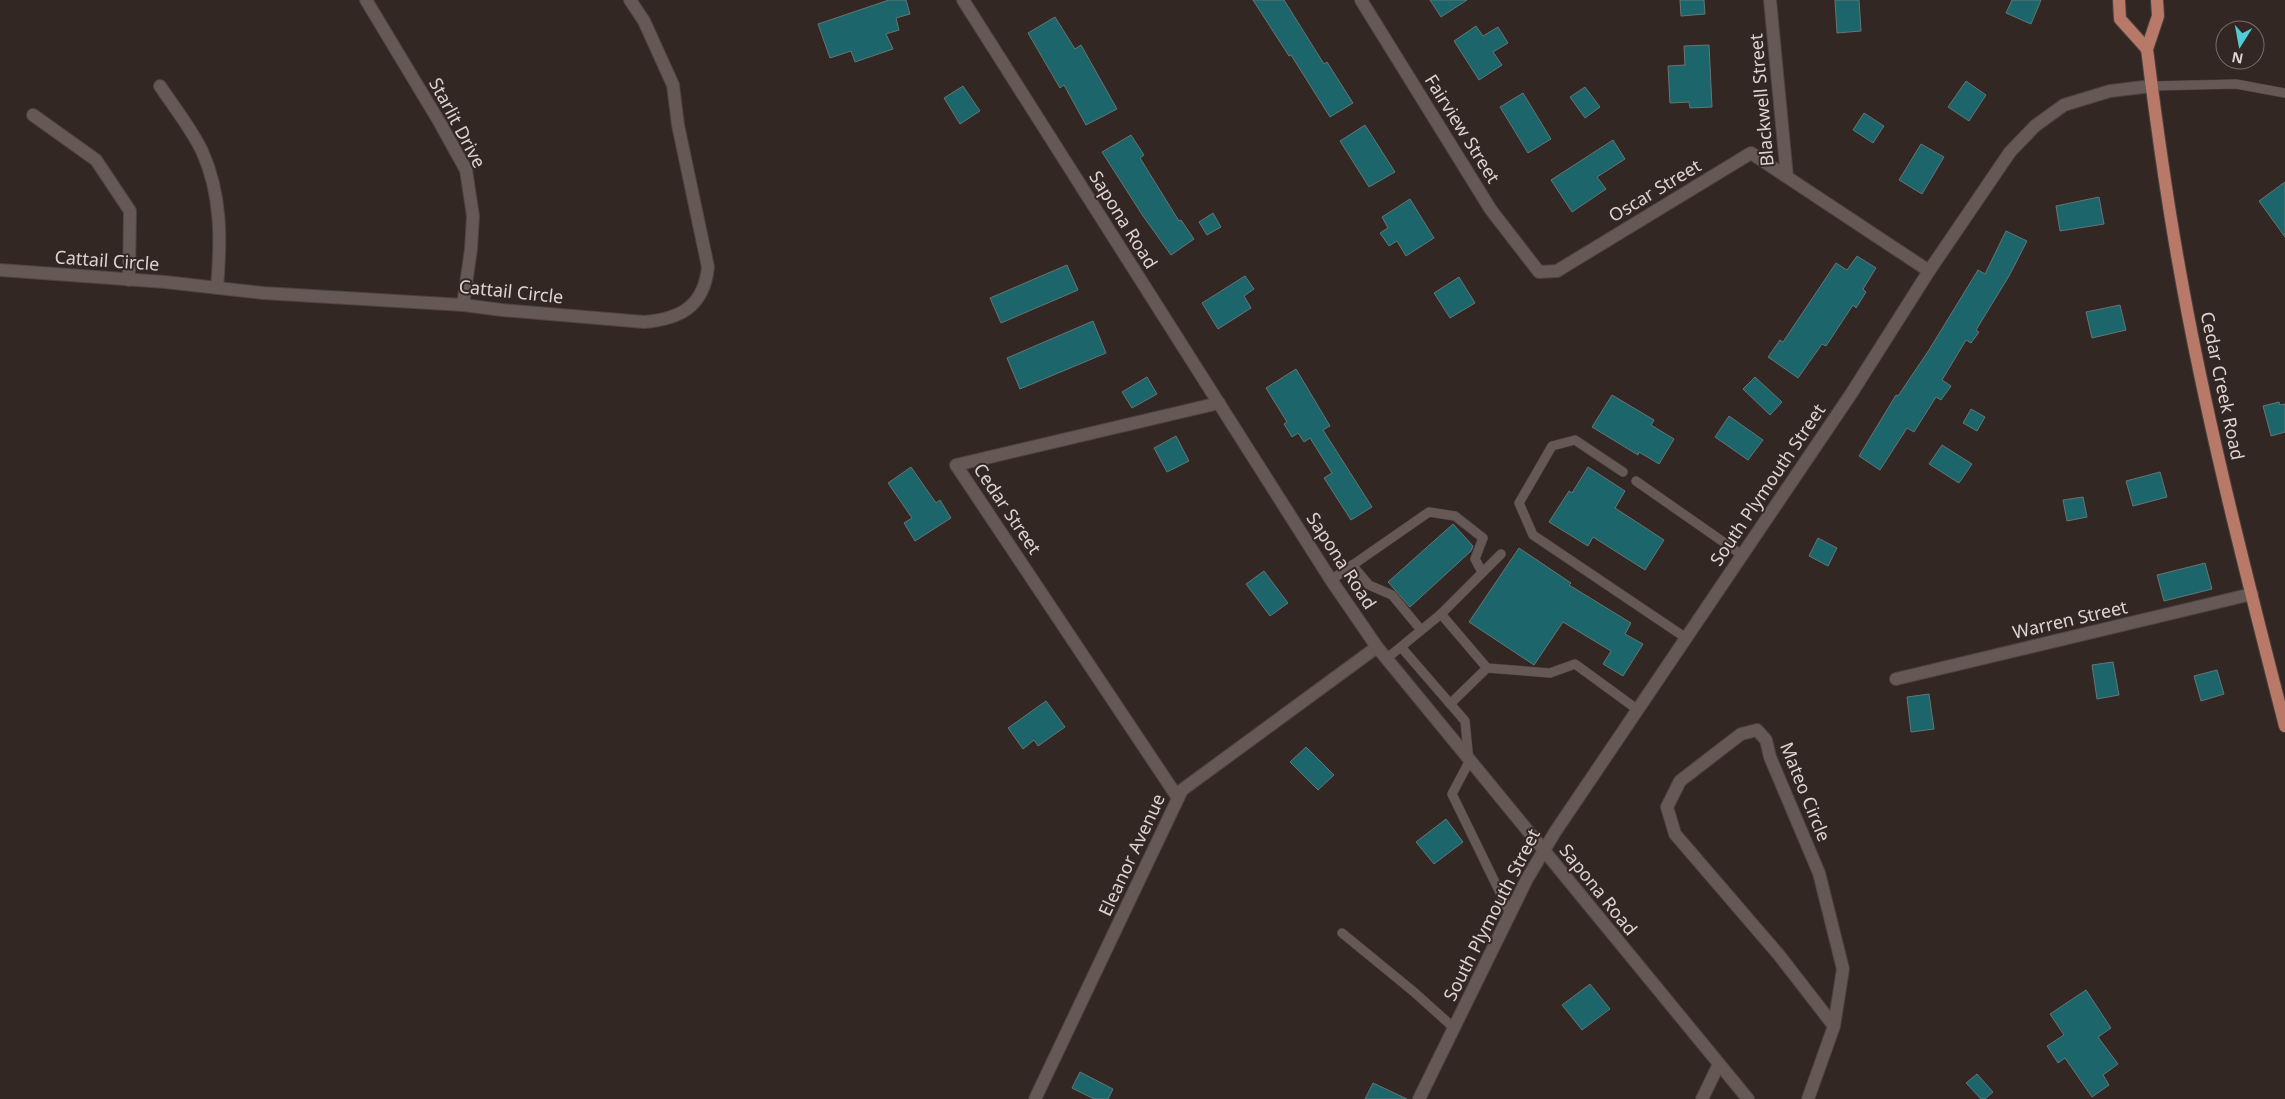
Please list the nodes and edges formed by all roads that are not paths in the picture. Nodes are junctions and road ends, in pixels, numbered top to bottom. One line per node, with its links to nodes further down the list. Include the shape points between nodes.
1 (366, 0): 19 (street, Starlit Drive, via 466,170 473,216)
2 (630, 0): 19 (street, Cattail Circle, via 644,22 673,85 678,125 708,267 701,295 677,316 644,322)
3 (963, 0): 20 (street, Sapona Road)
4 (1361, 0): 16 (street, Fairview Street, via 1491,210)
5 (1770, 0): 13 (street, Blackwell Street)
6 (2119, 0): 8 (main road, via 2120,18)
7 (2157, 0): 8 (main road, Cedar Creek Road, via 2158,16)
8 (2147, 49): 10 (main road, Cedar Creek Road)
9 (160, 86): 18 (street, via 201,150 212,178 220,225)
10 (2152, 86): 11 (lane, South Plymouth Street, via 2236,84); 15 (street, South Plymouth Street, via 2110,91 2064,105 2035,126 2010,152); 28 (main road, Cedar Creek Road, via 2179,265)
11 (2285, 93)
12 (33, 115): 17 (street, via 96,160 130,211)
13 (1786, 176): 15 (street, Blackwell Street); 16 (street, Oscar Street, via 1751,153 1557,271)
14 (0, 270): 17 (street, Cattail Circle)
15 (1929, 271): 24 (street, South Plymouth Street)
16 (1539, 272)
17 (129, 280): 18 (street, Cattail Circle)
18 (217, 288): 19 (street, Cattail Circle)
19 (463, 305)
20 (1219, 403): 27 (street, Sapona Road); 41 (street, Cedar Street, via 956,465)
21 (1623, 472): 31 (lane, via 1575,440 1552,446 1518,503 1533,535)
22 (1636, 481): 24 (lane)
23 (1502, 554): 26 (lane)
24 (1742, 555): 31 (street, South Plymouth Street)
25 (1352, 566): 26 (lane, via 1429,512 1455,516 1483,538 1475,558); 27 (lane); 30 (lane, via 1369,584 1392,596)
26 (1482, 572): 29 (lane)
27 (1331, 580): 32 (street, Sapona Road)
28 (2252, 594): 36 (street, Warren Street); 39 (main road, Cedar Creek Road)
29 (1441, 614): 30 (lane); 35 (lane)
30 (1421, 630): 33 (lane)
31 (1686, 638): 38 (street, South Plymouth Street)
32 (1377, 647): 34 (street, Sapona Road); 41 (street, Eleanor Avenue, via 1182,790)
33 (1401, 647): 34 (lane); 37 (lane)
34 (1386, 659): 40 (street, Sapona Road)
35 (1487, 668): 37 (lane); 38 (lane, via 1550,673 1574,664)
36 (1896, 679)
37 (1450, 704): 40 (lane, via 1465,721)
38 (1638, 710): 42 (street, South Plymouth Street)
39 (2285, 726)
40 (1469, 762): 42 (street, Sapona Road); 43 (lane, via 1452,794)
41 (1178, 798): 48 (street, Eleanor Avenue)
42 (1543, 851): 43 (street, South Plymouth Street); 47 (street, Sapona Road)
43 (1510, 913): 46 (street, South Plymouth Street)
44 (1342, 933): 46 (lane)
45 (1834, 1026): 45 (street, Mateo Circle, via 1843,969 1819,873 1770,758 1766,740 1757,730 1741,734 1680,781 1667,807 1675,834 1780,956); 52 (street, Mateo Circle)
46 (1454, 1028): 49 (street, South Plymouth Street)
47 (1719, 1064): 50 (street); 51 (street, Sapona Road)
48 (1035, 1099)
49 (1419, 1099)
50 (1702, 1099)
51 (1748, 1099)
52 (1808, 1099)

